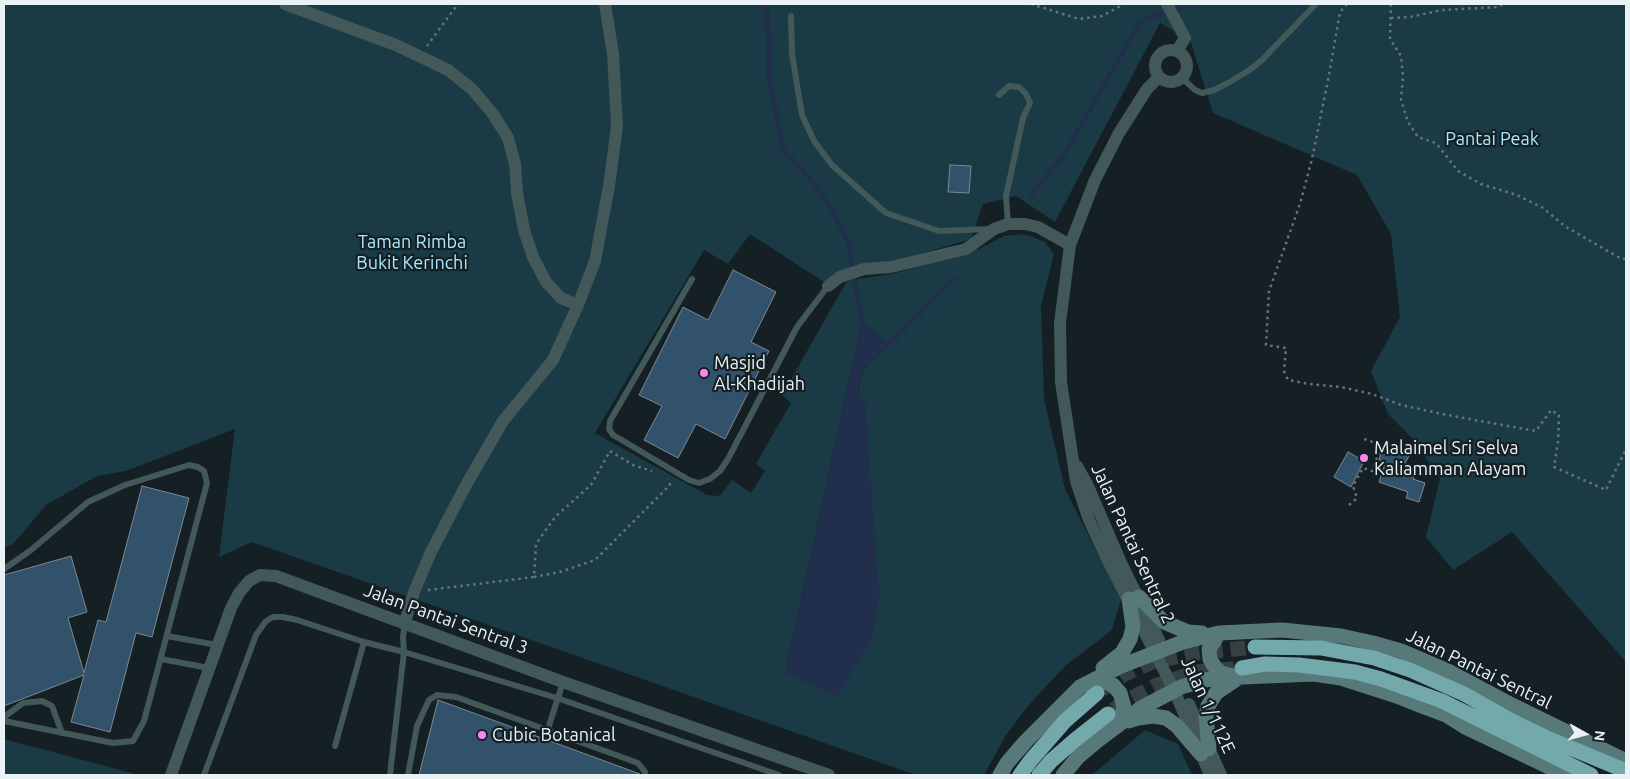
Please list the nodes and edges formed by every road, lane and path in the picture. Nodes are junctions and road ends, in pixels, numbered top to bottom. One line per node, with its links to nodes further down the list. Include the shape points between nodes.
1 (285, 4): 14 (street)
2 (455, 4): 14 (path)
3 (604, 4): 24 (street, via 613,54 617,126 594,261)
4 (1031, 4): 5 (path, via 1079,19 1102,16)
5 (1124, 4)
6 (1167, 4): 13 (street, via 1185,38)
7 (1316, 4): 16 (lane, via 1248,71 1206,93 1198,91)
8 (1347, 4): 26 (path, via 1340,12 1300,204 1269,291 1266,345 1286,348 1284,371 1288,380 1340,387 1401,405 1536,431 1551,410 1558,415 1554,466 1606,490)
9 (1391, 4): 12 (path)
10 (1502, 4): 12 (path, via 1499,7 1442,10)
11 (791, 16): 19 (lane, via 792,54 802,115 814,141 832,165 886,213 939,232)
12 (1391, 18): 21 (path, via 1390,39 1401,56 1401,100 1408,122 1418,137 1436,143 1458,171 1481,184 1517,195 1543,208 1566,227)
13 (1177, 51): 15 (street, via 1168,50 1160,55 1156,63); 16 (street, via 1186,61 1187,70)
14 (420, 57): 24 (street, via 448,70 472,89 493,114 508,138 524,230 533,257 546,282 561,298)
15 (1159, 76): 16 (street, via 1170,82); 20 (street, Jalan Pantai Sentral 2, via 1119,133 1095,180)
16 (1182, 78)
17 (999, 95): 18 (lane, via 1009,86 1019,87 1030,103 1023,118 1006,196)
18 (1008, 224): 19 (street); 20 (street, via 1038,227)
19 (994, 229): 23 (street, via 966,249 891,267 864,269)
20 (1070, 244): 33 (street, Jalan Pantai Sentral 2, via 1060,323 1061,382 1071,455 1088,486)
21 (1626, 259)
22 (692, 278): 23 (lane, via 610,421 609,429 628,444 699,483 720,471 728,459 797,326)
23 (828, 286)
24 (578, 305): 32 (street, via 554,360 503,421 466,485)
25 (1364, 439): 29 (path, via 1382,445 1372,471 1363,468 1353,486 1357,498)
26 (1626, 449)
27 (654, 472): 31 (path, via 633,466 610,451 591,484 555,517 536,544)
28 (668, 478): 31 (path, via 670,485 595,560)
29 (1349, 505)
30 (4, 569): 36 (lane, via 88,502 125,485 189,465 198,467 204,471 207,483)
31 (534, 578): 32 (path)
32 (414, 592): 34 (street)
33 (1134, 598): 35 (main road, via 1174,627 1188,632); 40 (street, Jalan Pantai Sentral 2); 46 (main road, via 1133,627 1122,653)
34 (406, 622): 38 (street, Jalan Pantai Sentral 3, via 276,576 260,575 249,581 239,593); 41 (lane); 45 (street, Jalan Pantai Sentral 3)
35 (1219, 633): 40 (main road, Jalan Pantai Sentral); 44 (main road, via 1210,649 1210,659 1221,673); 58 (main road, Jalan Pantai Sentral, via 1282,630 1341,636 1401,651 1450,672)
36 (167, 636): 38 (lane); 42 (lane)
37 (364, 642): 41 (lane); 56 (lane); 61 (lane, via 283,617 266,621 256,635)
38 (218, 645): 43 (street, Jalan Pantai Sentral 3)
39 (1255, 647): 59 (highway, via 1330,650 1374,658 1410,670 1464,694 1549,739)
40 (1159, 650): 46 (main road, Jalan Pantai Sentral); 47 (street, Jalan 1/112E)
41 (404, 652): 49 (lane); 62 (lane)
42 (161, 659): 43 (lane); 55 (lane, via 144,721 133,740 113,743)
43 (209, 668): 60 (street, Jalan Pantai Sentral 3)
44 (1241, 672): 47 (main road); 57 (main road, via 1216,694 1208,706); 73 (main road, via 1314,674 1360,684 1446,715); 74 (highway, via 1266,664 1298,665 1355,672 1381,679 1442,701)
45 (564, 682): 49 (lane); 66 (street, Jalan Pantai Sentral 3)
46 (1080, 687): 53 (main road, via 1103,682 1116,689 1123,698 1124,707); 67 (main road, Jalan Pantai Sentral, via 1026,741)
47 (1178, 689): 53 (main road, via 1141,708); 57 (street, Jalan 1/112E)
48 (1097, 693): 68 (highway, via 1065,721)
49 (557, 698): 54 (lane); 65 (lane)
50 (1108, 714): 69 (highway, via 1051,761)
51 (4, 717): 55 (lane, via 24,703 42,701 52,706)
52 (4, 721): 55 (lane)
53 (1118, 726): 57 (main road, via 1138,718 1166,718); 70 (main road, via 1078,757)
54 (548, 729): 63 (lane, via 456,697 437,695 429,700 417,726); 64 (lane, via 638,763)
55 (62, 733)
56 (335, 746)
57 (1205, 751): 71 (street, Jalan 1/112E); 72 (street, Jalan 1/112E)
58 (1626, 761)
59 (1626, 771)
60 (171, 775)
61 (204, 775)
62 (390, 775)
63 (408, 775)
64 (645, 775)
65 (779, 775)
66 (829, 775)
67 (1000, 775)
68 (1020, 775)
69 (1039, 775)
70 (1062, 775)
71 (1210, 775)
72 (1221, 775)
73 (1566, 775)
74 (1591, 775)

